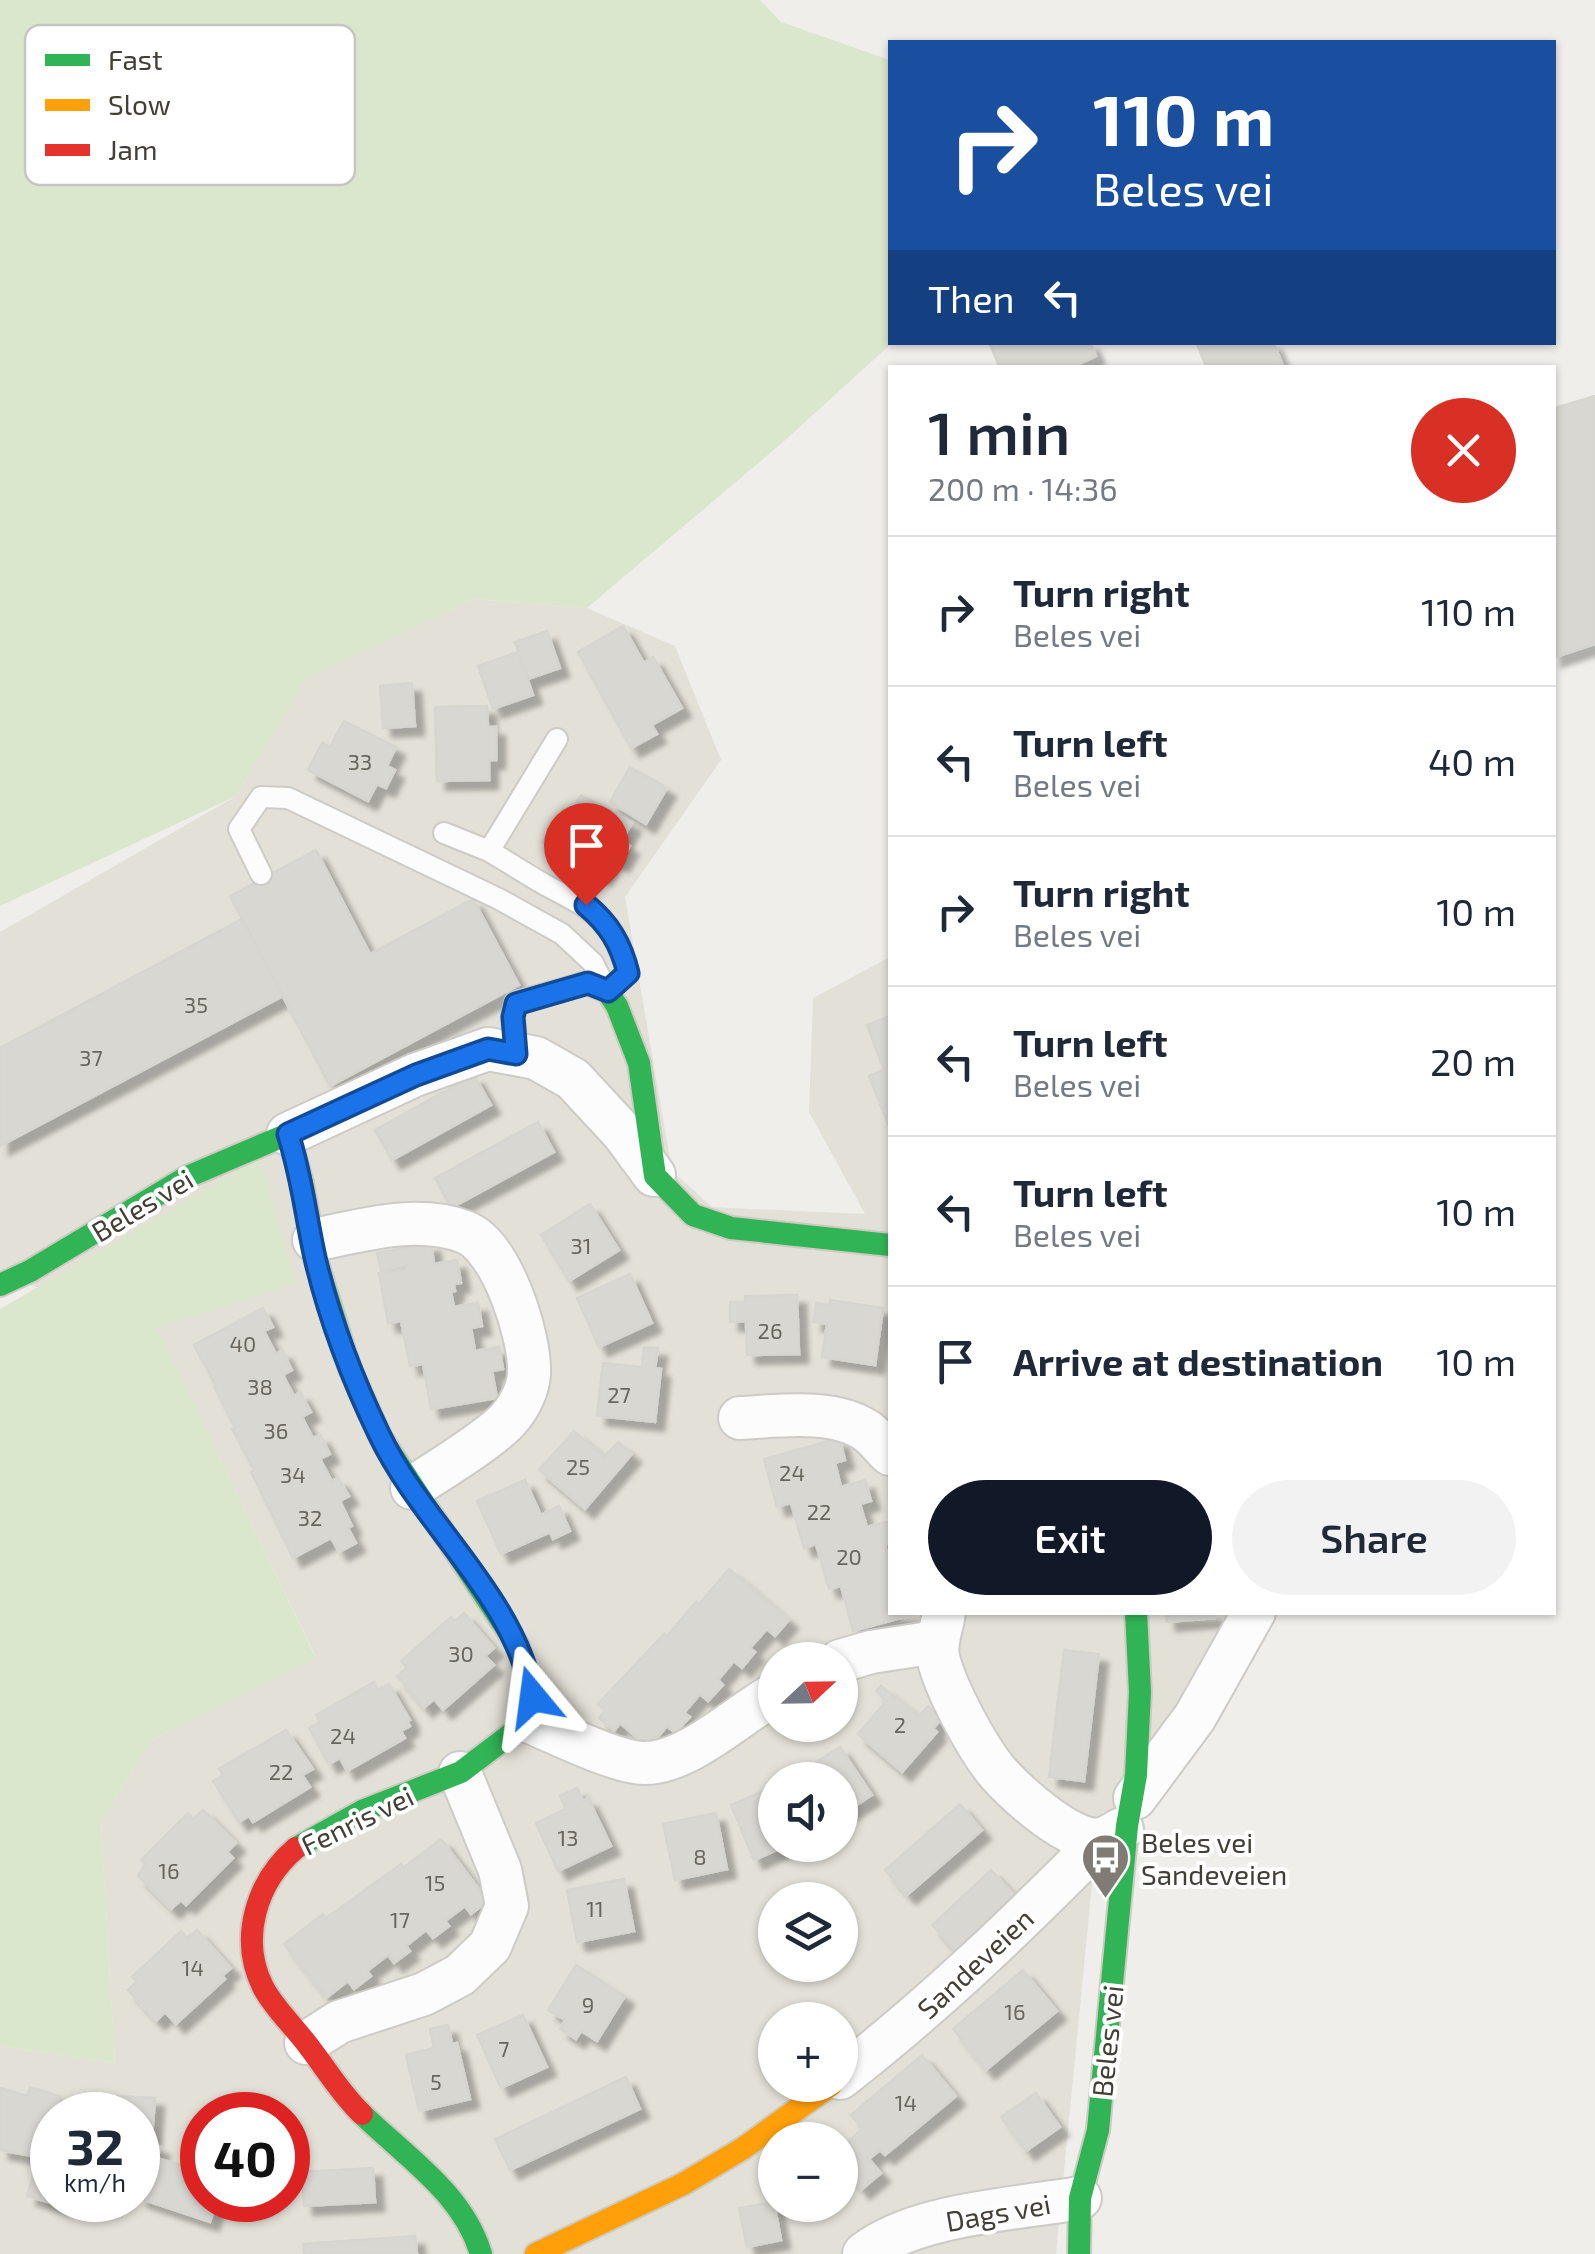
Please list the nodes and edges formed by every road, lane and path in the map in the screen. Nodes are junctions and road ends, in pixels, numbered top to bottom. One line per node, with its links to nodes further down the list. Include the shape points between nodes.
1 (556, 738): 3 (lane)
2 (444, 833): 3 (lane)
3 (489, 850): 5 (lane, via 605,921 628,973)
4 (260, 874): 5 (lane, via 239,830 261,798 288,798 562,934 592,963)
5 (608, 991): 6 (street, via 588,983 516,1004); 8 (street, via 639,1062)
6 (516, 1054): 7 (street, Beles vei, via 488,1049 416,1075); 8 (street, Beles vei, via 573,1079)
7 (291, 1144): 9 (street); 11 (street, Beles vei, via 251,1146 201,1170)
8 (655, 1176): 10 (street, Beles vei, via 694,1214 730,1228)
9 (314, 1240): 14 (street, via 350,1368 380,1438); 14 (street, via 410,1224 469,1233 506,1283 527,1343 524,1396 510,1419)
10 (888, 1245)
11 (0, 1286)
12 (740, 1418): 13 (street, via 842,1421 867,1431)
13 (888, 1452)
14 (412, 1488): 20 (street, via 518,1646 533,1697)
15 (1136, 1615): 22 (street, Beles vei, via 1140,1666)
16 (1252, 1615): 22 (street, Sandeveien, via 1195,1717)
17 (940, 1627): 18 (street); 22 (street, via 939,1662 974,1738 1000,1774 1076,1836)
18 (858, 1655)
19 (758, 1705): 20 (street, via 686,1752 644,1763)
20 (528, 1721): 21 (street, Fenris vei)
21 (460, 1773): 23 (street, via 500,1870 507,1906 490,1946 460,1975 424,1994 339,2022); 23 (street, Fenris vei, via 298,1845 257,1899 252,1963 263,1989)
22 (1121, 1821): 24 (street, Sandeveien, via 928,2008); 26 (street, Beles vei, via 1098,2130)
23 (306, 2043): 27 (street, Fenris vei, via 350,2103 457,2204)
24 (858, 2064)
25 (808, 2102): 28 (street, via 683,2184)
26 (1080, 2198): 29 (street, Dags vei, via 918,2226); 30 (street, Beles vei)
27 (481, 2254)
28 (536, 2254)
29 (864, 2254)
30 (1079, 2254)

